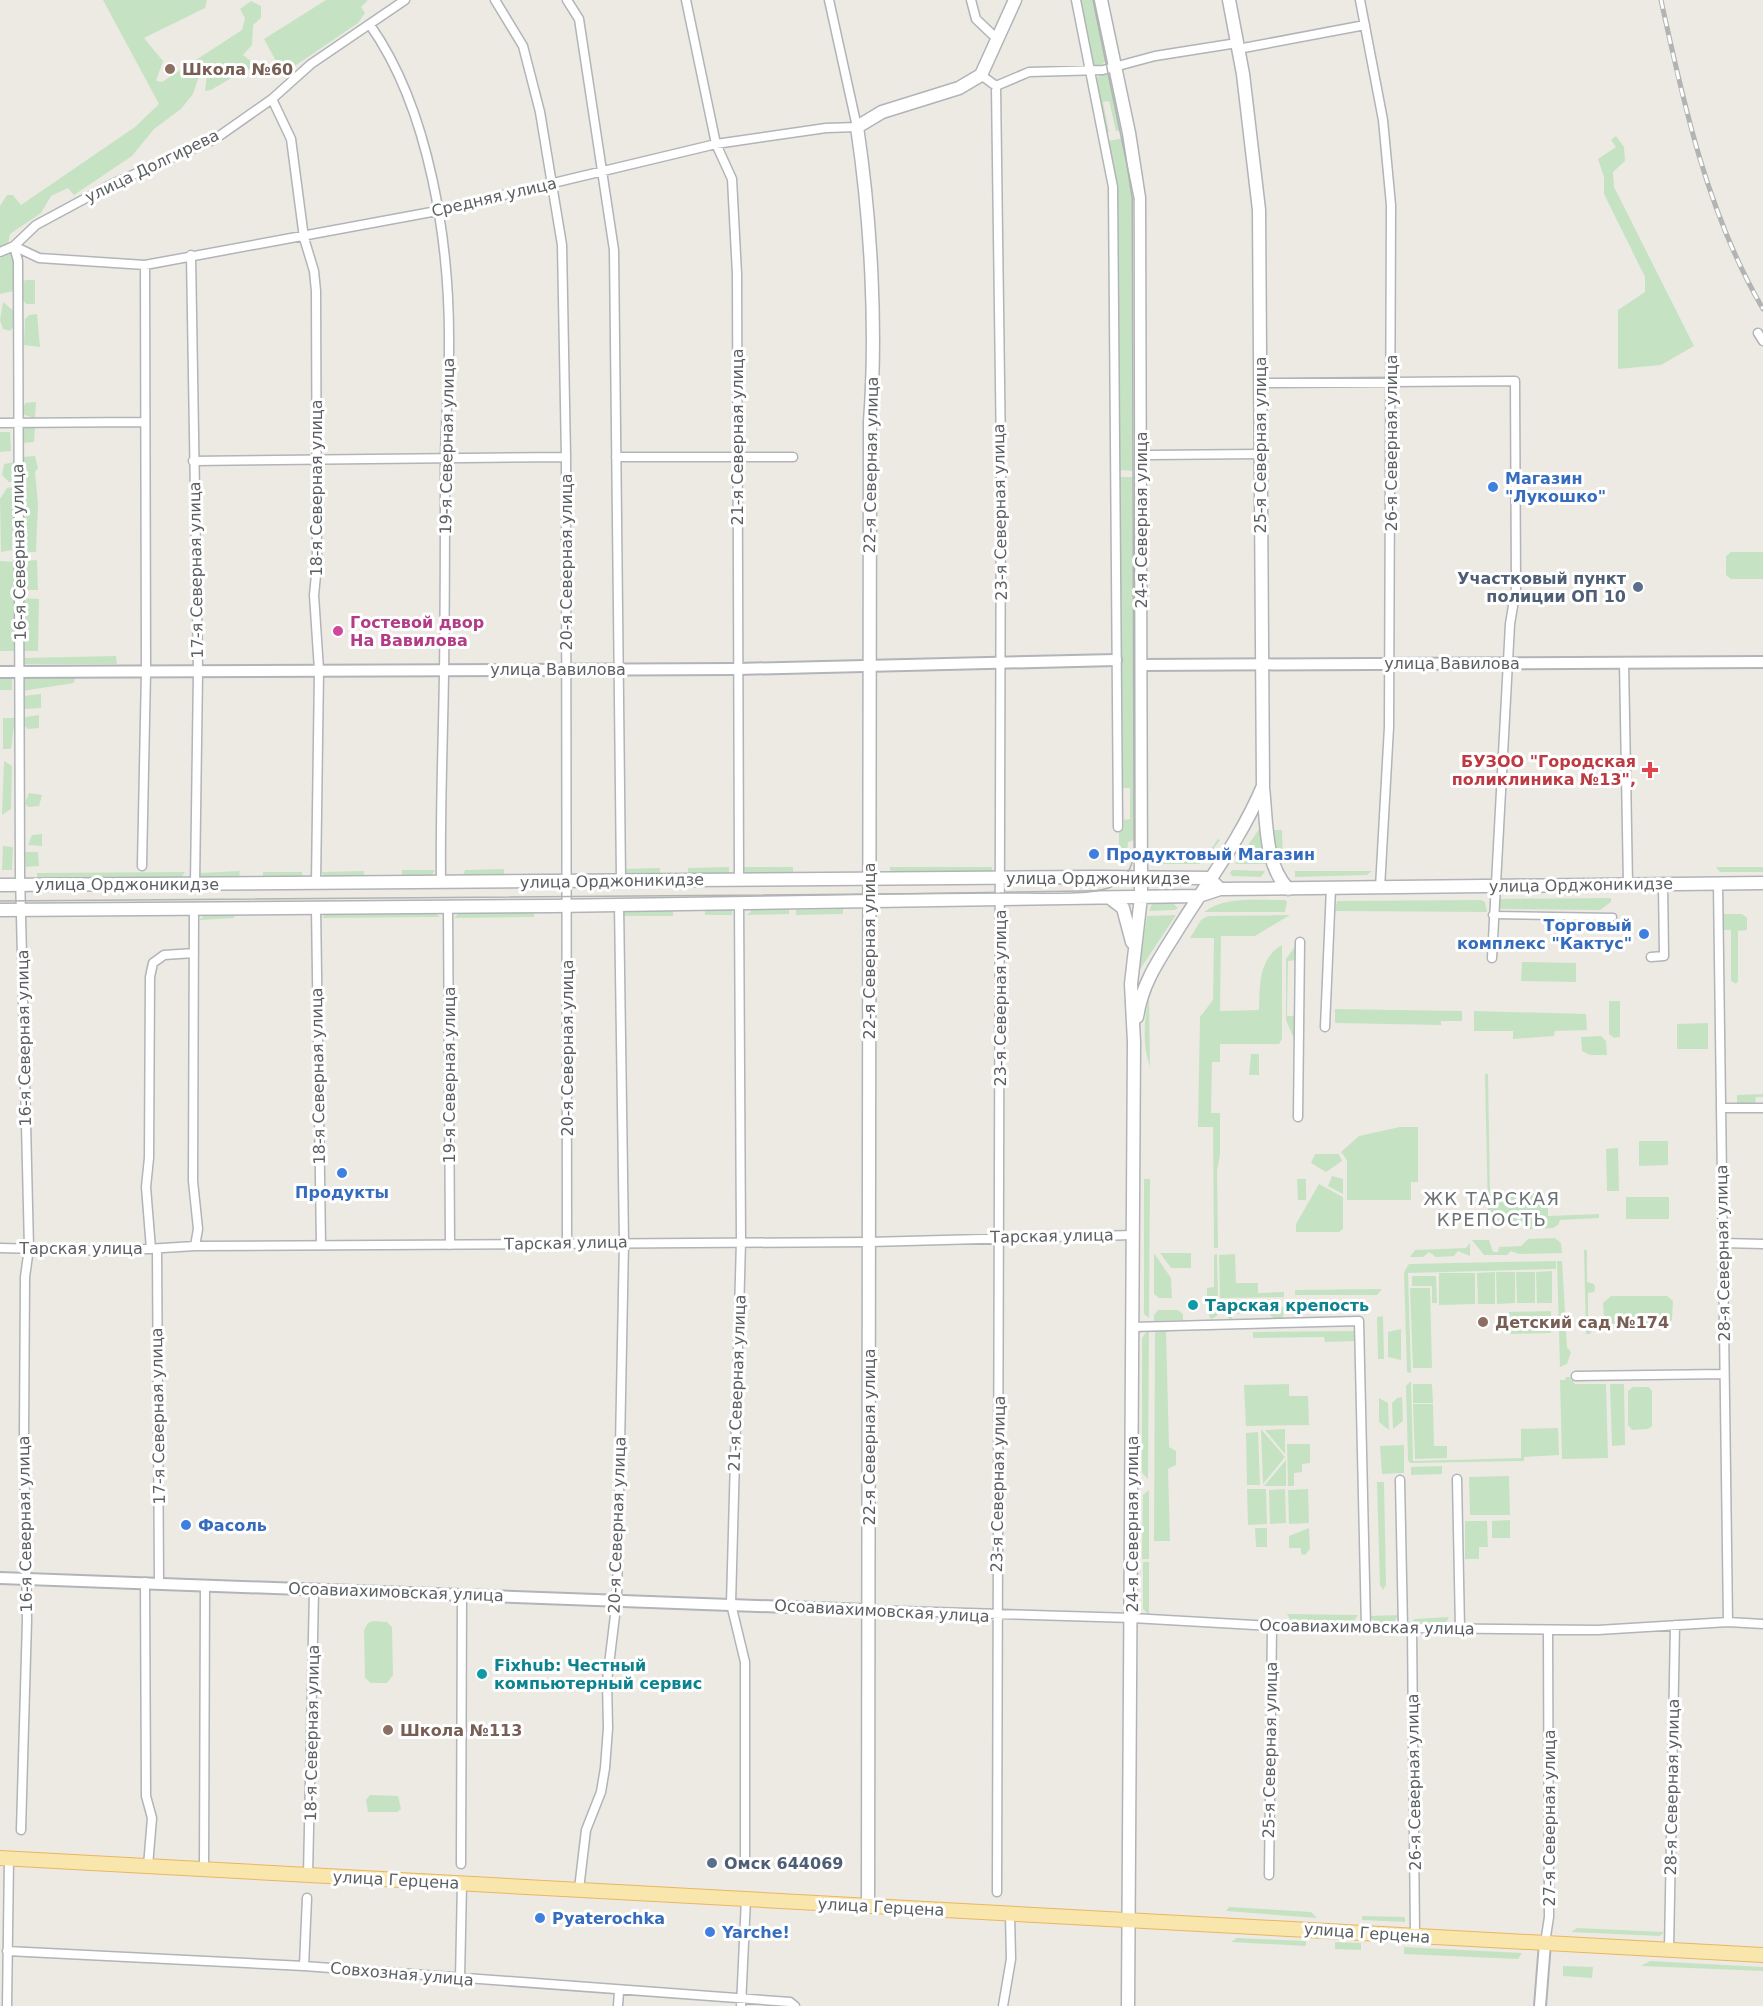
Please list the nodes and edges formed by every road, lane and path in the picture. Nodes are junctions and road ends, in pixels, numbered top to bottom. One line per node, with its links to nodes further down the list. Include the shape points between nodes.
1 (405, 0): 12 (street, улица Долгирева)
2 (495, 0): 24 (street, 20-я Северная улица, via 523,46)
3 (567, 0): 23 (street, via 579,19)
4 (686, 0): 22 (street, 21-я Северная улица)
5 (829, 0): 21 (street, 22-я Северная улица)
6 (971, 0): 14 (street, via 976,19)
7 (1015, 0): 14 (main road)
8 (1076, 0): 17 (street, 24-я Северная улица)
9 (1101, 0): 16 (main road, 24-я Северная улица)
10 (1229, 0): 15 (main road, 25-я Северная улица)
11 (1360, 0): 13 (street, 26-я Северная улица)
12 (370, 25): 20 (street, улица Долгирева, via 311,64); 25 (street, 19-я Северная улица, via 408,91 423,136)
13 (1365, 25): 15 (street); 31 (street, 26-я Северная улица, via 1383,120 1391,205)
14 (996, 38): 18 (main road)
15 (1238, 46): 16 (street, via 1155,56); 32 (main road, 25-я Северная улица, via 1259,210)
16 (1115, 68): 17 (street); 53 (main road, 24-я Северная улица, via 1139,198)
17 (1091, 70): 19 (street, via 1029,72); 45 (street, 24-я Северная улица, via 1113,187)
18 (981, 75): 19 (street); 21 (main road, Средняя улица, via 959,88 882,112)
19 (996, 86): 46 (street, 23-я Северная улица)
20 (272, 99): 26 (street, 18-я Северная улица, via 291,139); 27 (street, улица Долгирева, via 215,138 147,167 36,225)
21 (857, 127): 22 (street, Средняя улица); 52 (main road, 22-я Северная улица, via 871,296)
22 (716, 144): 23 (street, Средняя улица); 41 (street, 21-я Северная улица, via 732,178)
23 (604, 171): 24 (street, Средняя улица); 40 (street, via 615,249)
24 (553, 183): 25 (street, Средняя улица); 39 (street, 20-я Северная улица, via 562,245)
25 (437, 212): 26 (street, Средняя улица); 38 (street, 19-я Северная улица, via 449,345)
26 (304, 238): 29 (street, Средняя улица); 43 (street, 18-я Северная улица, via 316,291)
27 (15, 246): 28 (street); 30 (street, Средняя улица, via 39,258); 33 (street, 16-я Северная улица)
28 (0, 252)
29 (191, 255): 30 (street, Средняя улица); 44 (street, 17-я Северная улица)
30 (145, 266): 34 (street)
31 (1391, 382): 32 (street); 49 (street, 26-я Северная улица); 50 (street, via 1515,381 1516,588)
32 (1259, 383): 36 (main road, 25-я Северная улица)
33 (18, 422): 34 (street); 35 (street); 61 (street, 16-я Северная улица)
34 (145, 422): 59 (street)
35 (0, 423)
36 (1260, 454): 37 (street); 51 (main road, 25-я Северная улица)
37 (1150, 455)
38 (445, 457): 39 (street); 43 (street); 58 (street, 19-я Северная улица)
39 (566, 457): 55 (street, 20-я Северная улица)
40 (616, 457): 41 (street); 54 (street)
41 (738, 457): 42 (street); 56 (street, 21-я Северная улица)
42 (793, 457)
43 (317, 459): 44 (street); 57 (street, 18-я Северная улица, via 314,595)
44 (193, 461): 62 (street, 17-я Северная улица)
45 (1116, 660): 46 (street, улица Вавилова); 64 (street, 24-я Северная улица)
46 (1000, 662): 52 (street, улица Вавилова); 67 (street, 23-я Северная улица)
47 (1624, 662): 48 (street, улица Вавилова); 50 (street, улица Вавилова); 81 (street)
48 (1763, 662)
49 (1390, 663): 50 (street, улица Вавилова); 51 (street, улица Вавилова); 84 (street, 26-я Северная улица)
50 (1509, 663): 82 (street)
51 (1262, 664): 53 (street, улица Вавилова); 63 (main road, 25-я Северная улица)
52 (870, 665): 56 (street, улица Вавилова); 70 (main road, 22-я Северная улица)
53 (1142, 665): 66 (main road, 24-я Северная улица)
54 (620, 668): 55 (street, улица Вавилова); 56 (street, улица Вавилова); 71 (street)
55 (567, 669): 58 (street, улица Вавилова); 69 (street, 20-я Северная улица)
56 (736, 669): 72 (street, 21-я Северная улица)
57 (319, 670): 58 (street, улица Вавилова); 62 (street, улица Вавилова); 76 (street, 18-я Северная улица)
58 (444, 670): 73 (street, 19-я Северная улица)
59 (146, 671): 61 (street, улица Вавилова); 62 (street, улица Вавилова); 65 (street)
60 (0, 672): 61 (street, улица Вавилова)
61 (20, 672): 80 (street, 16-я Северная улица)
62 (198, 672): 75 (street, 17-я Северная улица)
63 (1263, 786): 68 (main road, 25-я Северная улица, via 1250,818); 86 (main road, via 1271,861 1277,877)
64 (1118, 827)
65 (142, 866)
66 (1141, 877): 67 (main road, улица Орджоникидзе); 68 (main road, улица Орджоникидзе); 88 (main road, 24-я Северная улица)
67 (1000, 878): 70 (main road, улица Орджоникидзе); 90 (street, 23-я Северная улица)
68 (1209, 878): 85 (main road, улица Орджоникидзе); 87 (main road, 24-я Северная улица)
69 (567, 879): 71 (main road, улица Орджоникидзе); 73 (main road, улица Орджоникидзе); 94 (street, 20-я Северная улица)
70 (869, 879): 72 (main road, улица Орджоникидзе); 92 (main road, 22-я Северная улица)
71 (621, 880): 72 (main road, улица Орджоникидзе)
72 (739, 880)
73 (441, 882): 76 (main road, улица Орджоникидзе)
74 (1763, 883): 78 (main road, улица Орджоникидзе)
75 (195, 884): 76 (main road, улица Орджоникидзе); 80 (main road, улица Орджоникидзе)
76 (316, 884)
77 (1663, 884): 78 (main road, улица Орджоникидзе); 81 (main road, улица Орджоникидзе); 105 (street, via 1664,957)
78 (1718, 884): 109 (street, 28-я Северная улица)
79 (0, 885): 80 (main road, улица Орджоникидзе)
80 (20, 885): 99 (street, 16-я Северная улица)
81 (1628, 885): 82 (main road, улица Орджоникидзе)
82 (1496, 886): 84 (main road, улица Орджоникидзе); 100 (street)
83 (1331, 888): 84 (main road, улица Орджоникидзе); 86 (main road, улица Орджоникидзе); 107 (street)
84 (1380, 888)
85 (1220, 889): 86 (main road, улица Орджоникидзе); 87 (main road, улица Орджоникидзе)
86 (1288, 889)
87 (1199, 896): 88 (main road, улица Орджоникидзе); 108 (main road, 24-я Северная улица, via 1146,980)
88 (1141, 897): 89 (main road, улица Орджоникидзе); 103 (main road, 24-я Северная улица)
89 (1109, 898): 90 (main road, улица Орджоникидзе); 103 (main road, via 1126,914)
90 (1000, 900): 92 (main road, улица Орджоникидзе); 113 (street, 23-я Северная улица)
91 (739, 902): 92 (main road, улица Орджоникидзе); 93 (main road, улица Орджоникидзе); 114 (street, 21-я Северная улица)
92 (869, 902): 116 (main road, 22-я Северная улица)
93 (619, 904): 94 (main road, улица Орджоникидзе); 115 (street, 20-я Северная улица)
94 (567, 905): 95 (main road, улица Орджоникидзе); 117 (street, 20-я Северная улица)
95 (448, 906): 97 (main road, улица Орджоникидзе); 121 (street, 19-я Северная улица)
96 (194, 907): 97 (main road, улица Орджоникидзе); 99 (main road, улица Орджоникидзе); 104 (street)
97 (316, 907): 120 (street, 18-я Северная улица)
98 (0, 910): 99 (main road, улица Орджоникидзе)
99 (21, 910): 124 (street, 16-я Северная улица)
100 (1492, 915): 101 (street); 106 (street)
101 (1613, 917)
102 (1300, 942): 111 (street)
103 (1133, 951): 108 (main road, 24-я Северная улица)
104 (194, 953): 122 (street, via 193,1181 198,1228); 125 (street, 17-я Северная улица, via 164,955 153,963 150,977 146,1187)
105 (1651, 957)
106 (1492, 958)
107 (1325, 1027)
108 (1134, 1042): 112 (main road, 24-я Северная улица)
109 (1721, 1108): 110 (street); 118 (street, 28-я Северная улица)
110 (1763, 1108)
111 (1298, 1117)
112 (1133, 1235): 113 (street, Тарская улица); 126 (main road, 24-я Северная улица)
113 (1000, 1237): 116 (street, Тарская улица); 141 (street, 23-я Северная улица)
114 (741, 1241): 115 (street, Тарская улица); 116 (street, Тарская улица); 139 (street, 21-я Северная улица)
115 (624, 1242): 117 (street, Тарская улица); 138 (street, 20-я Северная улица)
116 (869, 1242): 140 (main road, 22-я Северная улица)
117 (567, 1243): 121 (street, Тарская улица)
118 (1723, 1243): 119 (street); 127 (street, 28-я Северная улица)
119 (1763, 1244)
120 (321, 1245): 121 (street, Тарская улица); 122 (street, Тарская улица)
121 (450, 1245)
122 (195, 1246): 125 (street, Тарская улица)
123 (0, 1248): 124 (street, Тарская улица)
124 (29, 1248): 125 (street, Тарская улица); 132 (street, 16-я Северная улица, via 25,1277)
125 (154, 1249): 134 (street, 17-я Северная улица)
126 (1133, 1327): 142 (main road, 24-я Северная улица); 147 (street, via 1359,1322)
127 (1724, 1374): 128 (street); 143 (street, 28-я Северная улица)
128 (1576, 1376)
129 (1457, 1479): 149 (street)
130 (1400, 1480): 148 (street, 26-я Северная улица)
131 (0, 1578): 132 (street, Осоавиахимовская улица)
132 (25, 1579): 133 (street, Осоавиахимовская улица); 151 (street, 16-я Северная улица)
133 (145, 1582): 134 (street, Осоавиахимовская улица); 155 (street, via 146,1796 152,1818)
134 (159, 1583): 135 (street, Осоавиахимовская улица)
135 (205, 1584): 136 (street, Осоавиахимовская улица); 156 (street)
136 (314, 1590): 137 (street, Осоавиахимовская улица); 158 (street, 18-я Северная улица)
137 (462, 1594): 138 (street, Осоавиахимовская улица); 154 (street)
138 (617, 1599): 139 (street, Осоавиахимовская улица); 160 (street, 20-я Северная улица, via 606,1682 605,1768 601,1792 586,1830)
139 (731, 1604): 140 (street, Осоавиахимовская улица); 153 (street, 21-я Северная улица, via 745,1662)
140 (868, 1610): 141 (street, Осоавиахимовская улица); 164 (main road, 22-я Северная улица)
141 (996, 1616): 142 (street, Осоавиахимовская улица); 161 (street, 23-я Северная улица)
142 (1132, 1618): 146 (street, Осоавиахимовская улица); 166 (main road, 24-я Северная улица)
143 (1728, 1622): 144 (street, Осоавиахимовская улица); 145 (street, Осоавиахимовская улица)
144 (1763, 1624)
145 (1675, 1625): 150 (street, Осоавиахимовская улица); 169 (street, 28-я Северная улица)
146 (1272, 1626): 147 (street, Осоавиахимовская улица); 157 (street, 25-я Северная улица)
147 (1366, 1627): 148 (street, Осоавиахимовская улица)
148 (1407, 1628): 149 (street, Осоавиахимовская улица); 167 (street, 26-я Северная улица)
149 (1460, 1629): 150 (street, Осоавиахимовская улица)
150 (1548, 1630): 168 (street, 27-я Северная улица, via 1549,1907)
151 (21, 1830)
152 (4, 1858): 155 (main road, улица Герцена); 170 (street)
153 (745, 1862)
154 (461, 1864)
155 (148, 1866): 156 (main road, улица Герцена)
156 (204, 1869): 158 (main road, улица Герцена)
157 (1269, 1875)
158 (308, 1876): 159 (main road, улица Герцена)
159 (462, 1883): 160 (main road, улица Герцена); 173 (street)
160 (579, 1889): 163 (main road, улица Герцена)
161 (997, 1892)
162 (307, 1898): 172 (street)
163 (746, 1899): 164 (main road, улица Герцена); 175 (street)
164 (868, 1906): 165 (main road, улица Герцена)
165 (1010, 1914): 166 (main road, улица Герцена); 179 (street, via 1011,1959)
166 (1129, 1921): 167 (main road, улица Герцена); 180 (main road, 24-я Северная улица)
167 (1415, 1936): 168 (main road, улица Герцена)
168 (1545, 1943): 169 (main road, улица Герцена); 181 (street, 27-я Северная улица)
169 (1669, 1950): 171 (main road, улица Герцена)
170 (7, 1951): 172 (street, Совхозная улица); 176 (street)
171 (1763, 1955)
172 (304, 1966): 173 (street, Совхозная улица)
173 (460, 1979): 174 (street, Совхозная улица)
174 (619, 1991): 175 (street, Совхозная улица); 177 (street)
175 (741, 2003): 178 (street, Совхозная улица, via 790,2002)
176 (7, 2006)
177 (618, 2006)
178 (795, 2006)
179 (1003, 2006)
180 (1128, 2006)
181 (1540, 2006)

